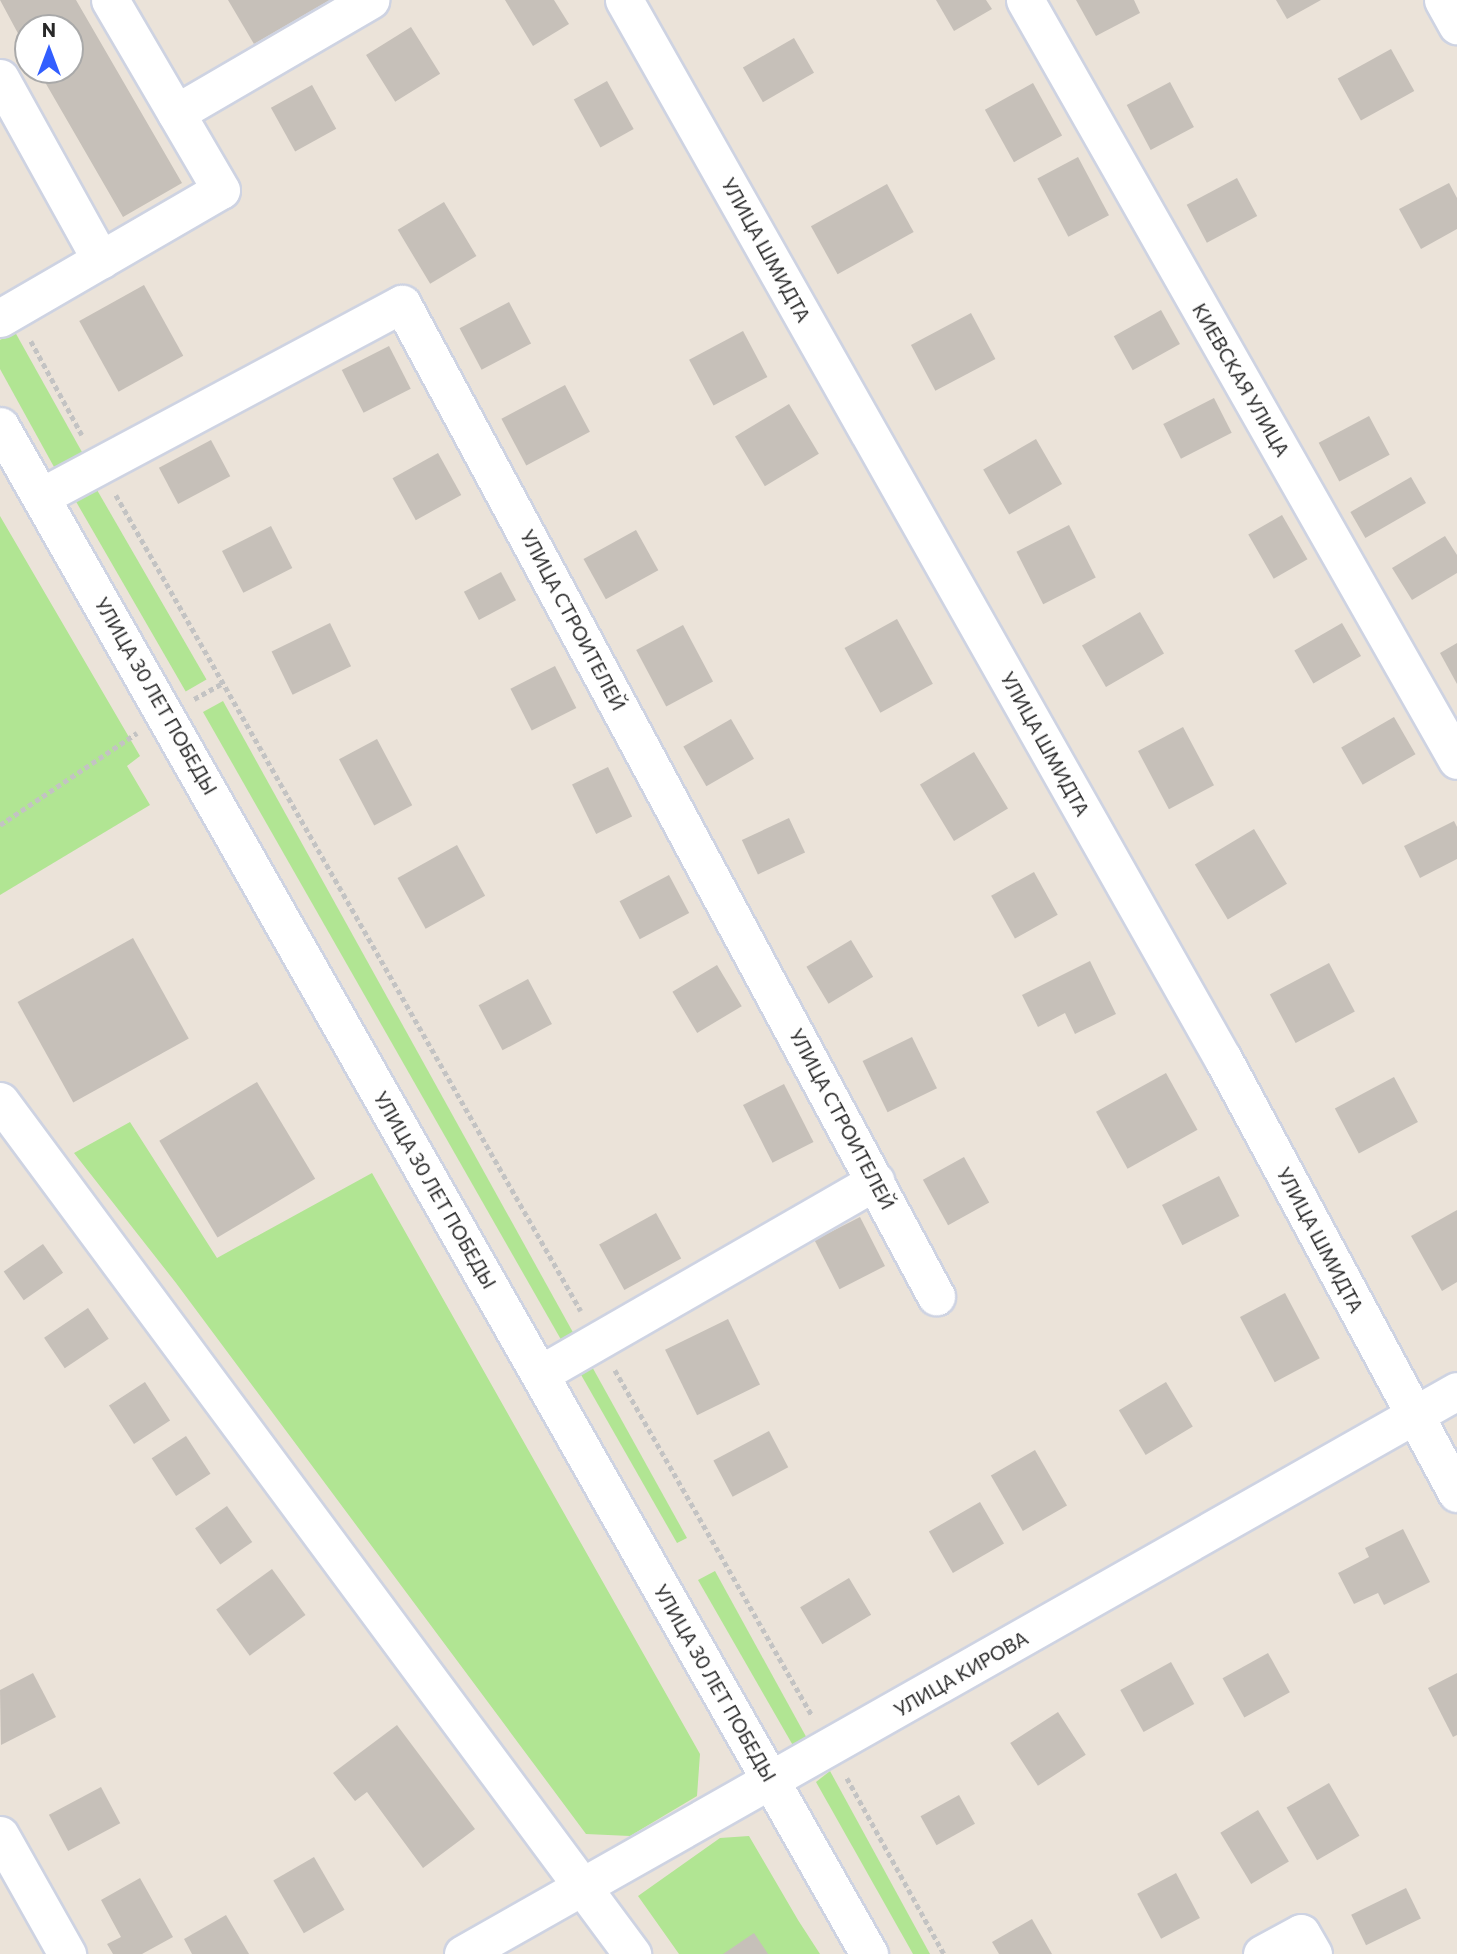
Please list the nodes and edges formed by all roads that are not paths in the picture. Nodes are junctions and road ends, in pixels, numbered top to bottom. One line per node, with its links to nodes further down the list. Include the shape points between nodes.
1 (110, 0): 8 (street)
2 (370, 0): 8 (street)
3 (624, 0): 19 (street, УЛИЦА ШМИДТА, via 1216,1047)
4 (1025, 0): 13 (street, КИЕВСКАЯ УЛИЦА)
5 (1443, 0): 6 (street)
6 (1457, 25)
7 (0, 78): 9 (street)
8 (176, 113): 9 (street, via 221,190)
9 (101, 260): 10 (street)
10 (7, 314)
11 (0, 426): 12 (street, УЛИЦА 30 ЛЕТ ПОБЕДЫ)
12 (42, 496): 15 (street, УЛИЦА СТРОИТЕЛЕЙ, via 402,304); 17 (street, УЛИЦА 30 ЛЕТ ПОБЕДЫ)
13 (1457, 760)
14 (0, 1101): 23 (street)
15 (875, 1181): 16 (street, УЛИЦА СТРОИТЕЛЕЙ); 17 (street)
16 (936, 1296)
17 (540, 1374): 21 (street, УЛИЦА 30 ЛЕТ ПОБЕДЫ)
18 (1457, 1391): 19 (street, УЛИЦА КИРОВА)
19 (1414, 1416): 20 (street, УЛИЦА ШМИДТА); 21 (street, УЛИЦА КИРОВА)
20 (1457, 1493)
21 (771, 1781): 23 (street, УЛИЦА КИРОВА); 27 (street, УЛИЦА 30 ЛЕТ ПОБЕДЫ)
22 (0, 1835): 24 (street)
23 (581, 1886): 25 (street, УЛИЦА КИРОВА); 26 (street)
24 (67, 1954)
25 (463, 1954)
26 (632, 1954)
27 (869, 1954)
28 (1262, 1954): 29 (street, via 1301,1933)
29 (1313, 1954)

